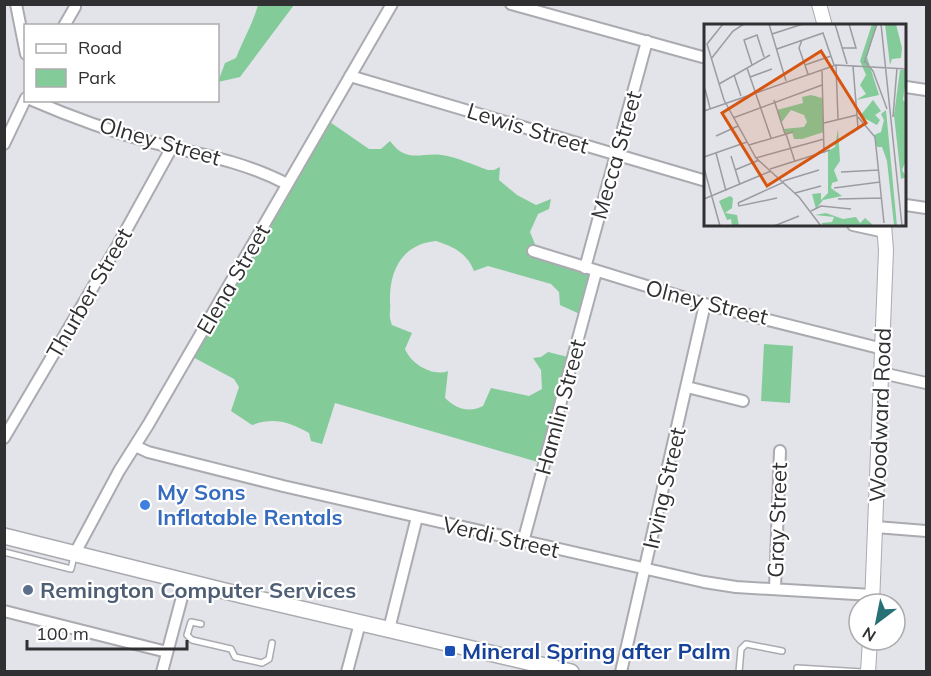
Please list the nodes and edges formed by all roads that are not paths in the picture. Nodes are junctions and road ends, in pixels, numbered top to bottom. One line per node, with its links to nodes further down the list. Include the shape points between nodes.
1 (16, 4): 9 (street)
2 (392, 4): 11 (street, Elena Street)
3 (511, 4): 8 (street)
4 (819, 4): 7 (street)
5 (75, 7): 6 (street)
6 (65, 24)
7 (824, 24)
8 (647, 41): 10 (street); 18 (street, Mecca Street)
9 (24, 44)
10 (704, 57)
11 (350, 76): 18 (street, Lewis Street); 20 (street, Elena Street)
12 (907, 87): 13 (street)
13 (927, 90)
14 (24, 102): 16 (street)
15 (38, 102): 17 (street, Olney Street)
16 (4, 144)
17 (172, 147): 20 (street, Olney Street, via 264,172); 34 (street, Thurber Street)
18 (616, 155): 19 (street, Lewis Street); 26 (street, Mecca Street)
19 (704, 180)
20 (286, 184): 35 (street, Elena Street)
21 (907, 205): 22 (street)
22 (927, 208)
23 (861, 226): 24 (street)
24 (885, 229): 29 (street, Woodward Road)
25 (533, 251): 26 (street, Olney Street)
26 (585, 268): 27 (street, Olney Street)
27 (596, 273): 28 (street, Olney Street); 41 (street, Hamlin Street)
28 (705, 304): 29 (street, Olney Street); 32 (street, Irving Street)
29 (882, 349): 30 (street, Woodward Road)
30 (882, 373): 31 (street); 38 (street, Woodward Road)
31 (927, 383)
32 (687, 387): 33 (street); 44 (street, Irving Street)
33 (743, 401)
34 (4, 438)
35 (135, 446): 37 (street, Verdi Street); 43 (street, Elena Street)
36 (780, 451): 46 (street, Gray Street)
37 (417, 517): 41 (street, Verdi Street); 52 (street)
38 (876, 527): 39 (street); 47 (street, Woodward Road)
39 (927, 531)
40 (4, 536): 43 (main road)
41 (523, 542): 44 (street, Verdi Street)
42 (4, 552): 43 (lane, via 71,570)
43 (74, 555): 45 (main road)
44 (645, 570): 46 (street, Verdi Street, via 736,588); 60 (street, Irving Street)
45 (186, 582): 50 (main road); 55 (street)
46 (775, 590): 48 (street, Verdi Street)
47 (872, 592)
48 (847, 597)
49 (4, 611): 55 (street)
50 (360, 623): 52 (main road); 58 (street)
51 (201, 624): 53 (lane, via 191,622 187,635 192,640 231,649 235,657 262,663 269,659)
52 (389, 629): 59 (main road)
53 (272, 643)
54 (782, 651): 61 (lane, via 746,644 741,649)
55 (167, 652): 57 (street)
56 (869, 652): 64 (street)
57 (162, 672)
58 (347, 672)
59 (571, 672)
60 (621, 672)
61 (739, 672)
62 (797, 672): 63 (lane, via 797,668)
63 (862, 672)
64 (868, 672)

